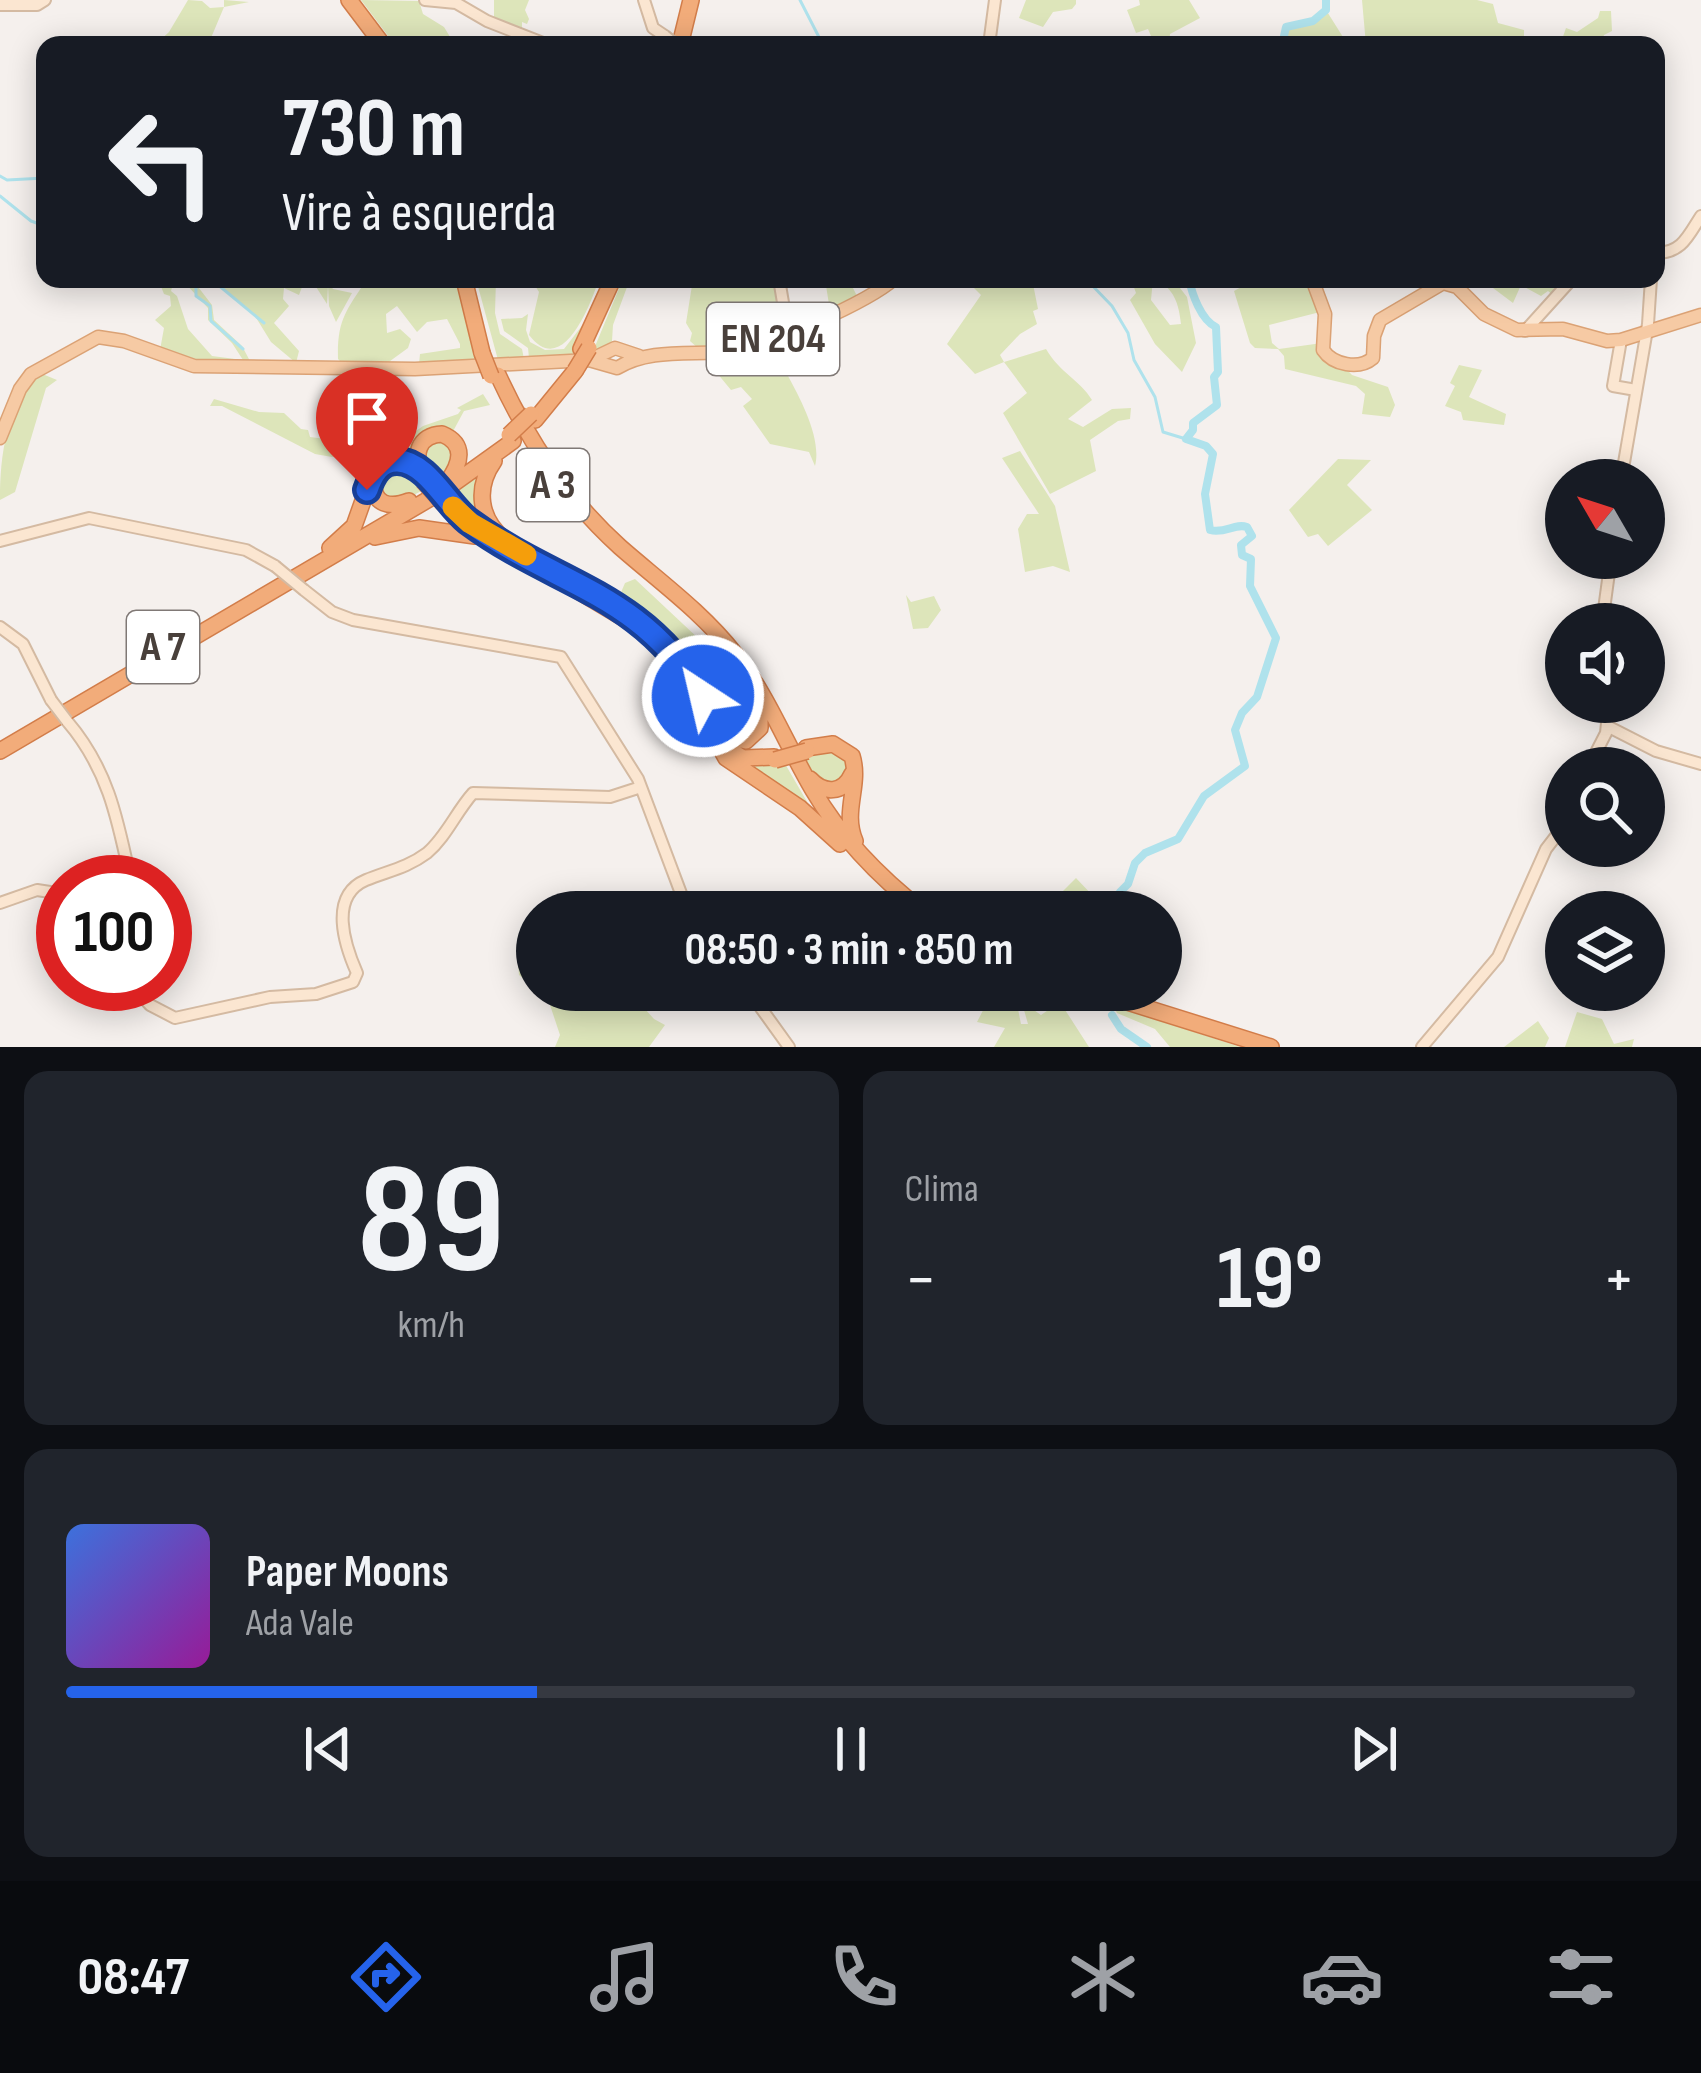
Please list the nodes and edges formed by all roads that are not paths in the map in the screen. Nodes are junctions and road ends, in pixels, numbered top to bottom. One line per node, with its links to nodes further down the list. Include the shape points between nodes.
1 (45, 0): 8 (street)
2 (349, 0): 9 (highway)
3 (358, 0): 10 (highway)
4 (425, 0): 11 (street, via 456,3)
5 (644, 0): 12 (street)
6 (688, 0): 13 (highway)
7 (995, 0): 14 (street)
8 (0, 5)
9 (379, 36)
10 (381, 36)
11 (526, 36)
12 (664, 36)
13 (676, 36)
14 (990, 36)
15 (1701, 216): 16 (street, via 1680,248)
16 (1665, 253)
17 (469, 288): 32 (highway, A 3, bridge)
18 (612, 288): 31 (highway, A 7)
19 (780, 288): 27 (street)
20 (880, 288): 27 (main road, EN 204)
21 (1315, 288): 22 (main road, via 1323,350 1337,361 1366,364 1380,320)
22 (1434, 288)
23 (1458, 288): 29 (main road, via 1484,314)
24 (1564, 288): 29 (street)
25 (1650, 288): 28 (street)
26 (1701, 315): 28 (main road)
27 (790, 327): 31 (main road, EN 204, via 735,351 615,358)
28 (1647, 331): 30 (main road); 33 (street)
29 (1525, 332): 30 (main road, via 1563,329)
30 (1621, 340): 33 (street, via 1613,386)
31 (586, 352): 34 (main road, via 415,369 206,366 94,338 23,382); 35 (highway, A 7, bridge)
32 (495, 376): 46 (highway, A 3, via 525,444 564,500 704,630); 55 (highway, A 3, via 569,495 731,649)
33 (1636, 390): 36 (street)
34 (0, 438)
35 (511, 438): 38 (highway, A 7); 41 (highway, A 7, via 458,481); 43 (highway, via 481,495 488,523)
36 (1624, 459)
37 (425, 480): 38 (highway, via 418,451 437,433 460,452); 39 (highway, via 400,465 377,475 380,502); 42 (highway, A 7, via 405,462 381,466 354,526); 43 (highway, bridge, via 469,525)
38 (448, 481): 39 (highway, A 7)
39 (412, 502): 42 (highway, A 7)
40 (0, 541): 56 (street, bridge, via 89,518 246,550 342,617 561,657)
41 (344, 548): 43 (highway, via 435,528); 50 (highway, A 7)
42 (326, 552): 50 (highway, A 7)
43 (517, 552): 45 (highway); 48 (highway, via 647,632)
44 (0, 627): 59 (street, bridge, via 23,644 51,700 98,761)
45 (658, 636): 46 (highway, via 728,737 757,734); 53 (highway, via 724,746 743,758)
46 (760, 704): 57 (highway, A 3)
47 (1607, 723): 49 (street)
48 (706, 726): 53 (highway, via 740,761); 57 (highway, via 738,770)
49 (1607, 726): 51 (street); 54 (street)
50 (0, 747)
51 (1598, 747)
52 (806, 750): 53 (highway, bridge); 55 (highway, via 838,748 852,773 832,791); 60 (highway, via 833,744 852,756 848,822)
53 (774, 758)
54 (1701, 764)
55 (803, 772): 60 (highway, A 3)
56 (640, 783): 62 (street); 66 (street, via 610,796 472,793 430,851 352,892 341,930 356,979 316,994 175,1018)
57 (842, 846): 63 (highway, A 3)
58 (1545, 851): 73 (street, via 1498,958)
59 (125, 855)
60 (865, 859): 64 (highway, A 3)
61 (36, 890): 65 (street)
62 (680, 891)
63 (887, 891)
64 (901, 891)
65 (0, 903)
66 (162, 1011)
67 (763, 1011): 70 (street)
68 (1155, 1011): 71 (highway)
69 (1178, 1011): 72 (highway)
70 (789, 1047)
71 (1271, 1047)
72 (1292, 1047)
73 (1422, 1047)

